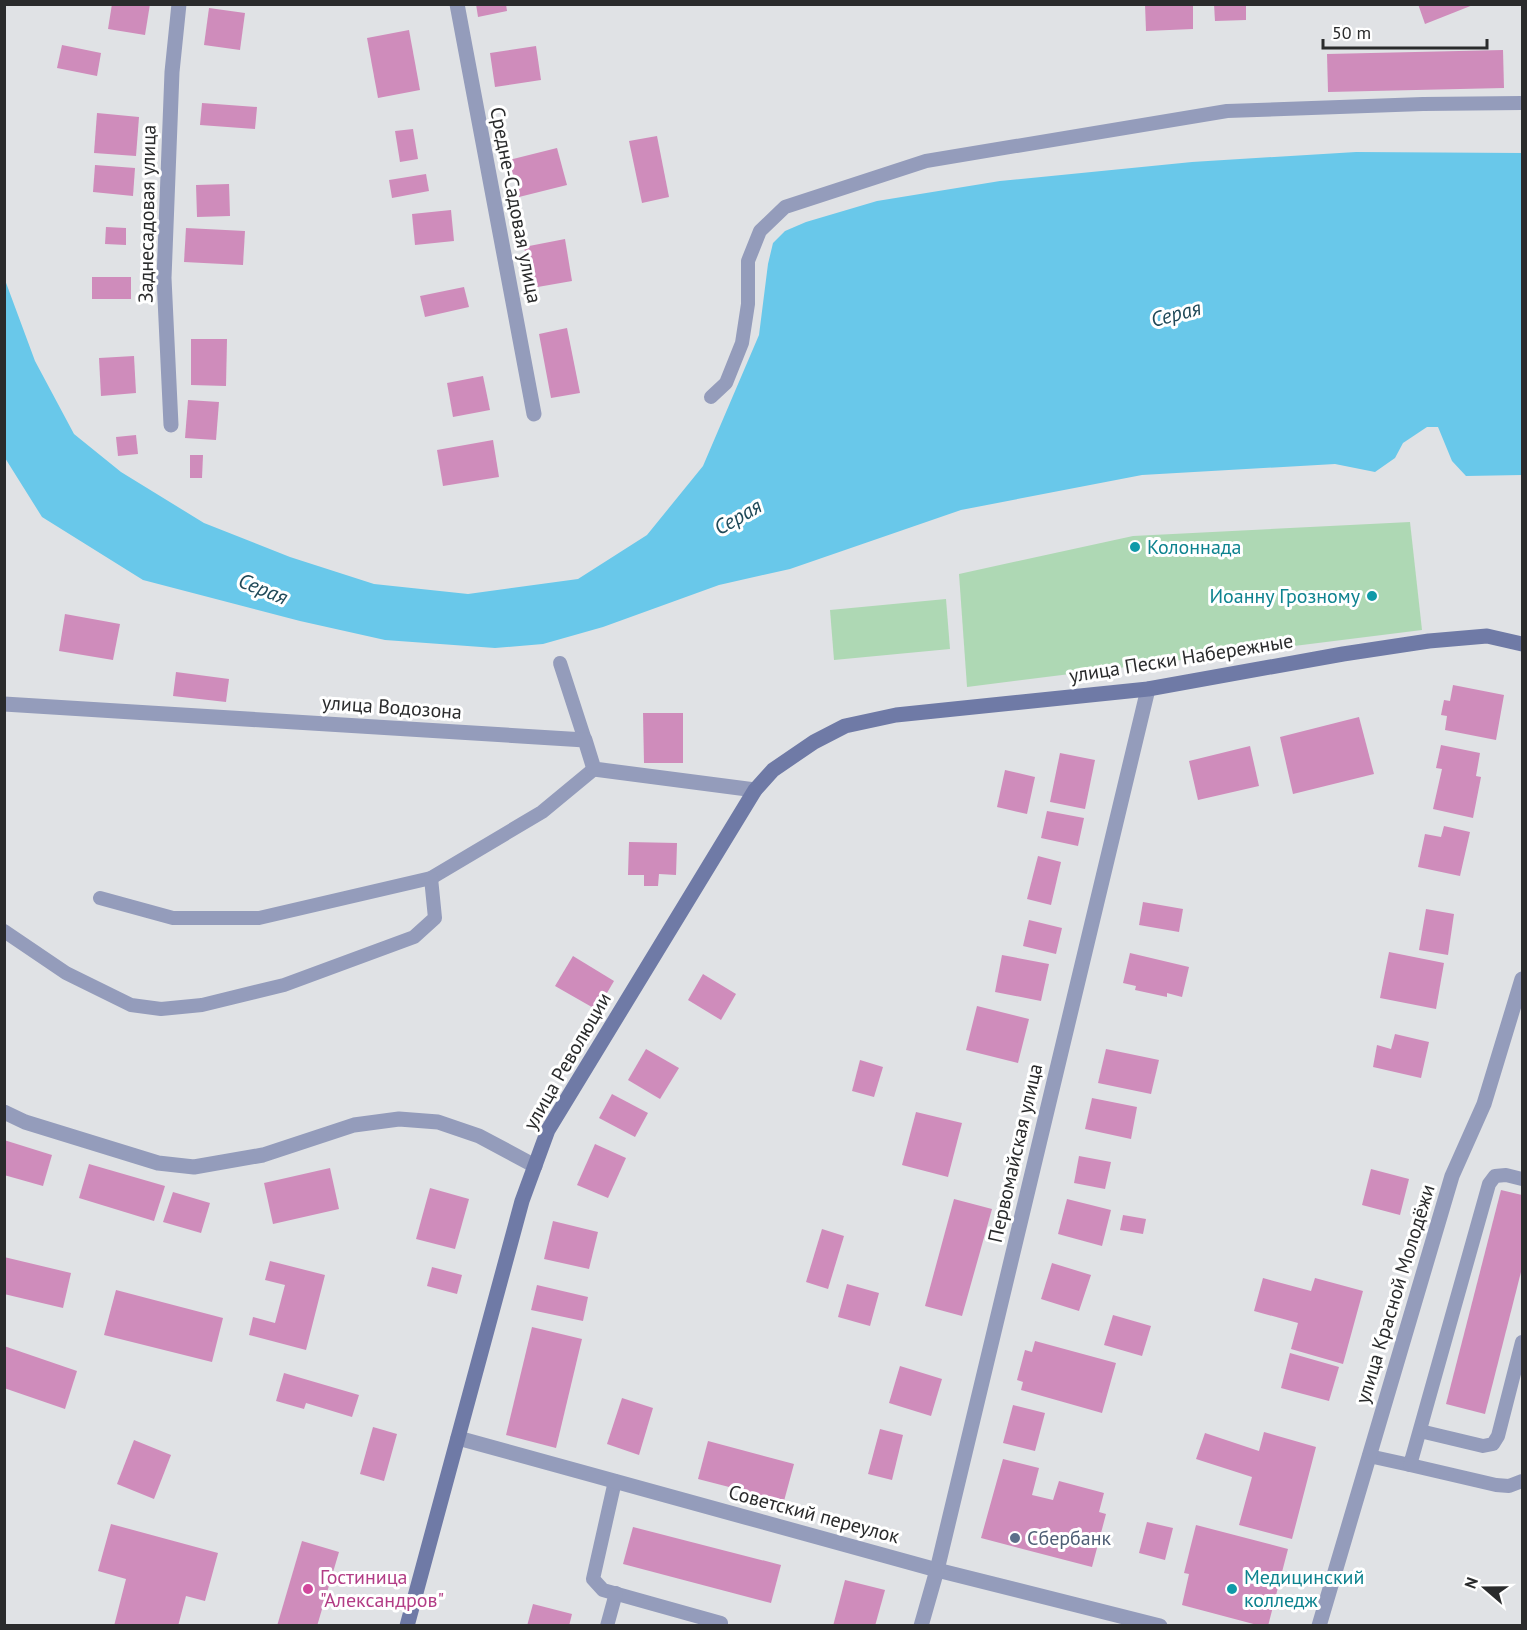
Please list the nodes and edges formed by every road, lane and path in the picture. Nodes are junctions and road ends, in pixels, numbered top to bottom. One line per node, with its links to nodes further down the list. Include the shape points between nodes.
1 (179, 4): 6 (street, Заднесадовая улица, via 171,72 164,278)
2 (457, 4): 5 (street, Средне-Садовая улица)
3 (1522, 103): 4 (lane, via 1227,111 926,161 785,207 760,231 748,261 748,304 742,343 726,383)
4 (711, 397)
5 (534, 414)
6 (171, 425)
7 (1522, 644): 9 (main road, улица Пески Набережные, via 1487,636 1429,641)
8 (560, 663): 12 (lane)
9 (1148, 689): 11 (main road, улица Пески Набережные, via 896,715); 29 (street, Первомайская улица)
10 (4, 704): 12 (street, улица Водозона)
11 (845, 726): 14 (main road, улица Революции, via 773,770)
12 (585, 740): 13 (street)
13 (594, 769): 14 (street); 15 (lane, via 542,812)
14 (756, 790): 20 (main road, улица Революции, via 548,1130)
15 (431, 878): 16 (lane, via 259,918 173,918); 17 (lane, via 435,918 414,937 284,985 202,1005 130,1005 66,973)
16 (100, 898)
17 (4, 931)
18 (1522, 981): 25 (street, улица Красной Молодёжи, via 1484,1104 1452,1176)
19 (4, 1112): 20 (street, via 25,1122 158,1162 194,1167 263,1155 354,1125 399,1119 438,1122 479,1136)
20 (534, 1166): 24 (main road, улица Революции)
21 (1522, 1179): 23 (lane, via 1495,1176 1488,1184)
22 (1522, 1342): 23 (lane, via 1493,1444 1483,1446)
23 (1420, 1431): 26 (lane)
24 (458, 1438): 27 (street, Советский переулок); 32 (main road, улица Революции)
25 (1369, 1456): 26 (lane); 36 (street, улица Красной Молодёжи)
26 (1410, 1465): 28 (lane, via 1497,1485)
27 (615, 1481): 29 (street, Советский переулок); 30 (lane, via 593,1579 603,1590)
28 (1522, 1481)
29 (937, 1570): 34 (street, Первомайская улица); 35 (street, Советский переулок)
30 (616, 1593): 31 (lane); 33 (lane)
31 (721, 1623)
32 (407, 1626)
33 (607, 1626)
34 (921, 1626)
35 (1160, 1626)
36 (1319, 1626)

